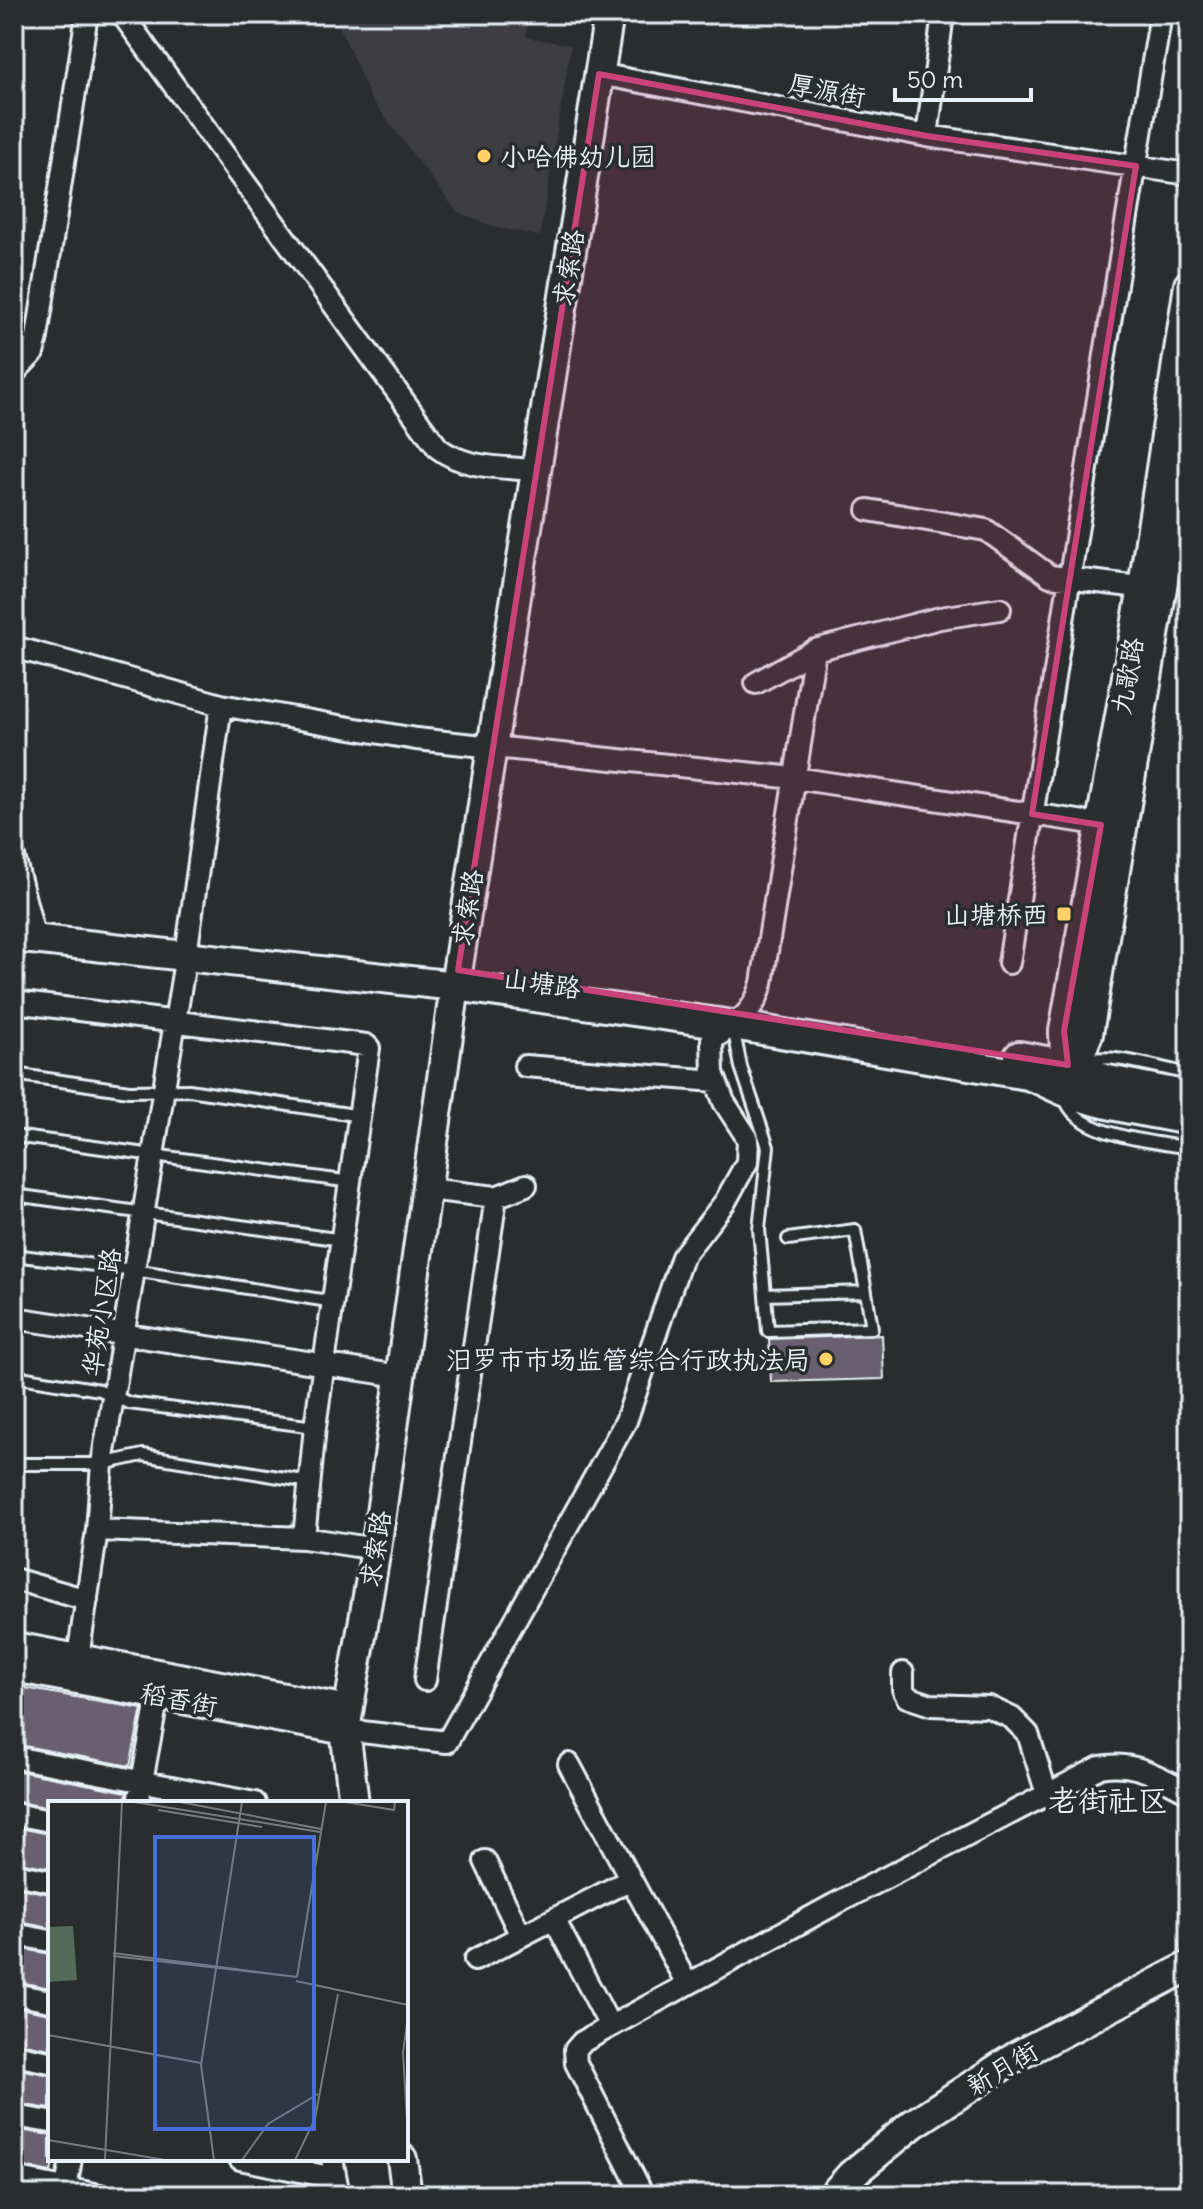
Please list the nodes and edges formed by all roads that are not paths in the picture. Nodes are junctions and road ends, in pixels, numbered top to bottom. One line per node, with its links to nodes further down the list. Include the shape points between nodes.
1 (87, 14): 11 (street, via 37,337 33,353)
2 (122, 14): 13 (street, via 438,448 467,463)
3 (609, 14): 6 (street, 求索路)
4 (943, 14): 7 (street)
5 (1161, 14): 8 (street)
6 (599, 74): 7 (street, 厚源街); 13 (street, 求索路)
7 (927, 136): 8 (street, 厚源街)
8 (1136, 166): 9 (street, 厚源街); 15 (street)
9 (1189, 174)
10 (1189, 285): 16 (street, 九歌路)
11 (14, 373)
12 (1189, 424): 16 (street, 九歌路)
13 (535, 470): 22 (street, 求索路)
14 (868, 510): 15 (street, via 986,530 1050,576)
15 (1070, 578): 16 (street); 24 (street)
16 (1153, 589): 25 (street, 九歌路)
17 (1000, 609): 19 (street, via 940,618)
18 (14, 647): 21 (street)
19 (815, 650): 20 (street); 23 (street)
20 (756, 683)
21 (221, 705): 22 (street); 28 (street, 华苑小区路)
22 (492, 747): 23 (street); 30 (street, 求索路)
23 (795, 778): 24 (street); 32 (street, via 762,983 756,1003)
24 (1032, 814): 25 (street); 29 (street)
25 (1112, 826): 37 (street, 九歌路, via 1088,1034)
26 (14, 857): 27 (street)
27 (23, 930): 28 (street, 山塘路)
28 (187, 948): 30 (street, 山塘路); 33 (street, 华苑小区路)
29 (1009, 963)
30 (457, 978): 32 (street, 山塘路); 48 (street, 求索路)
31 (14, 1002): 33 (street)
32 (740, 1019): 37 (street, 山塘路); 38 (street, via 712,1040); 57 (lane, via 741,1067 768,1147 759,1229)
33 (175, 1021): 39 (street, 华苑小区路); 41 (street, via 366,1045 370,1054)
34 (525, 1066): 38 (street)
35 (14, 1074): 39 (lane)
36 (1189, 1074): 37 (lane, via 1092,1058)
37 (1066, 1078): 40 (street, via 1108,1080); 42 (street, via 1113,1105); 44 (lane, via 1066,1103 1088,1125)
38 (716, 1081): 80 (street, via 748,1139 747,1162 725,1202 682,1257 626,1421 447,1742)
39 (163, 1092): 41 (lane, via 189,1090); 45 (street, 华苑小区路)
40 (1189, 1096)
41 (361, 1116): 46 (street)
42 (1189, 1120)
43 (14, 1136): 45 (lane)
44 (1189, 1148)
45 (153, 1154): 46 (lane); 51 (street, 华苑小区路)
46 (351, 1182): 53 (street)
47 (526, 1185): 50 (street)
48 (427, 1189): 50 (street); 63 (street, 求索路)
49 (14, 1195): 51 (lane)
50 (496, 1197): 78 (street)
51 (144, 1211): 53 (lane); 55 (street, 华苑小区路)
52 (788, 1239): 56 (lane, via 855,1230)
53 (343, 1240): 58 (street)
54 (14, 1255): 55 (lane)
55 (134, 1270): 58 (lane); 60 (street, 华苑小区路)
56 (866, 1292): 57 (lane); 57 (lane, via 872,1328 768,1331)
57 (765, 1295)
58 (334, 1302): 61 (street)
59 (14, 1318): 60 (street)
60 (123, 1335): 61 (street); 64 (street, 华苑小区路)
61 (324, 1366): 63 (street); 65 (street)
62 (14, 1376): 64 (lane)
63 (400, 1376): 71 (street, 求索路)
64 (113, 1396): 65 (lane, via 129,1403); 67 (street, 华苑小区路)
65 (315, 1427): 68 (street)
66 (14, 1464): 67 (lane)
67 (102, 1464): 68 (lane, via 143,1455); 69 (street, 华苑小区路)
68 (310, 1482): 70 (street)
69 (97, 1530): 70 (street); 73 (street, 华苑小区路)
70 (304, 1538): 71 (street)
71 (376, 1549): 80 (street, 求索路)
72 (14, 1579): 73 (street)
73 (87, 1600): 76 (street, 华苑小区路)
74 (14, 1647): 76 (street)
75 (14, 1667): 76 (street, 稻香街)
76 (76, 1669): 79 (street, 稻香街); 80 (street)
77 (903, 1673): 85 (street, via 907,1697 931,1705 989,1707 1012,1718 1028,1734)
78 (425, 1680)
79 (158, 1695): 80 (street, 稻香街); 83 (street)
80 (346, 1720): 88 (street, 求索路)
81 (14, 1757): 83 (street)
82 (569, 1764): 93 (street)
83 (142, 1782): 86 (street); 87 (street)
84 (1189, 1792): 85 (street, via 1133,1765 1115,1764)
85 (1047, 1794): 101 (street)
86 (138, 1801)
87 (244, 1801)
88 (354, 1801)
89 (14, 1814): 90 (street)
90 (48, 1821)
91 (485, 1861): 97 (street)
92 (14, 1874): 94 (street)
93 (629, 1880): 95 (street); 101 (street)
94 (48, 1881)
95 (554, 1919): 97 (street); 104 (street)
96 (14, 1934): 98 (street)
97 (521, 1936): 99 (street)
98 (48, 1941)
99 (475, 1960)
100 (1189, 1966): 118 (street, 新月街, via 1017,2056 913,2124)
101 (687, 1984): 104 (street)
102 (14, 1994): 103 (street)
103 (48, 2001)
104 (610, 2026): 117 (street, via 582,2042 575,2050 576,2063)
105 (14, 2055): 106 (street)
106 (48, 2062)
107 (14, 2116): 108 (street)
108 (48, 2122)
109 (71, 2161): 114 (street)
110 (251, 2161): 112 (street)
111 (402, 2161): 116 (street)
112 (335, 2177)
113 (14, 2178): 114 (street)
114 (65, 2192): 115 (street)
115 (100, 2195)
116 (407, 2195)
117 (643, 2195)
118 (833, 2195)

